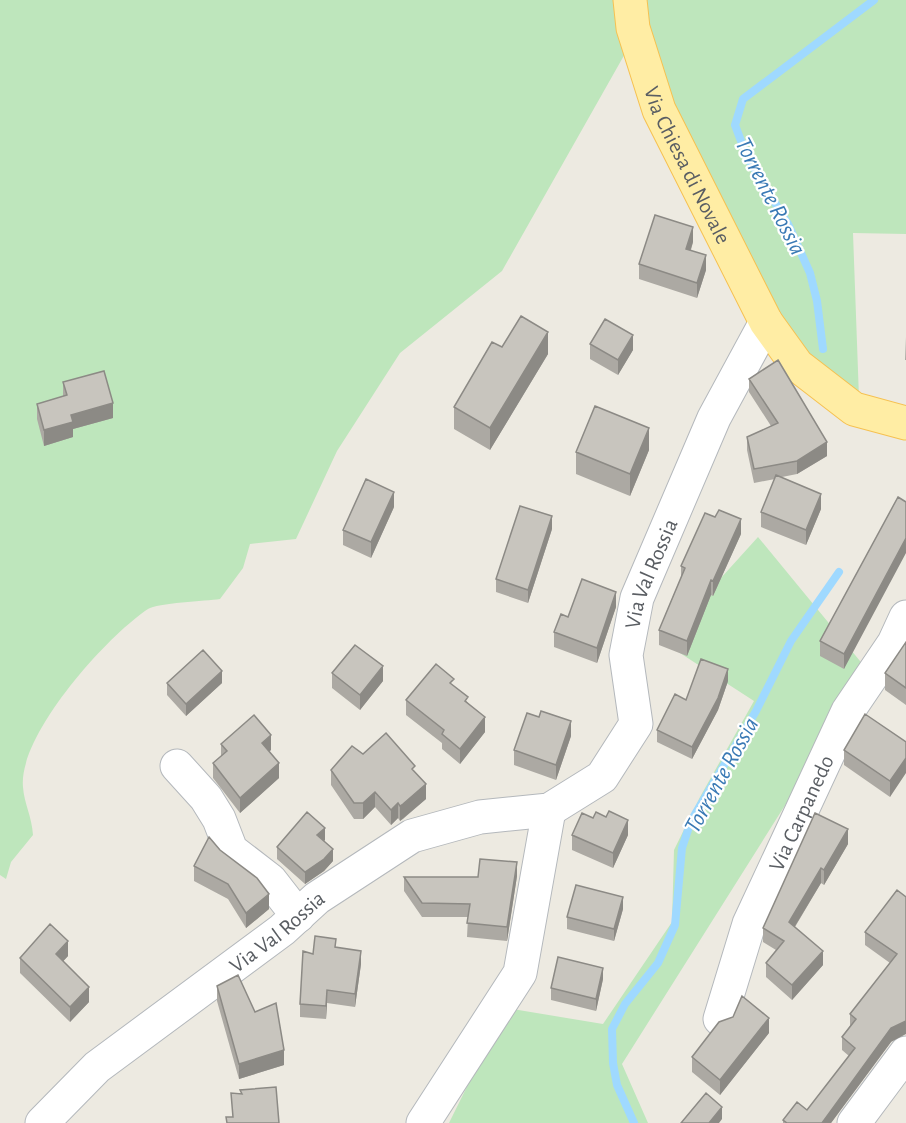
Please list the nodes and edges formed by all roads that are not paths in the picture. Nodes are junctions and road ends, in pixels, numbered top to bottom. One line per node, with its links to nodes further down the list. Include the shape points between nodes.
1 (630, 0): 2 (main road, Via Chiesa di Novale, via 633,28 659,110)
2 (766, 322): 3 (main road, Via Chiesa di Novale, via 797,365 854,409); 6 (street, Via Val Rossia, via 714,418 637,598 626,655 636,724 602,777)
3 (906, 423)
4 (906, 617): 8 (street, Via Carpanedo, via 894,643 848,711 749,924)
5 (177, 766): 7 (street, via 206,798 231,850 270,880)
6 (549, 810): 7 (street, Via Val Rossia, via 480,817 412,836 317,898); 11 (street, via 520,973)
7 (298, 916): 10 (street, Via Val Rossia, via 97,1067)
8 (720, 1019)
9 (906, 1053): 12 (street)
10 (42, 1123)
11 (423, 1123)
12 (854, 1123)

